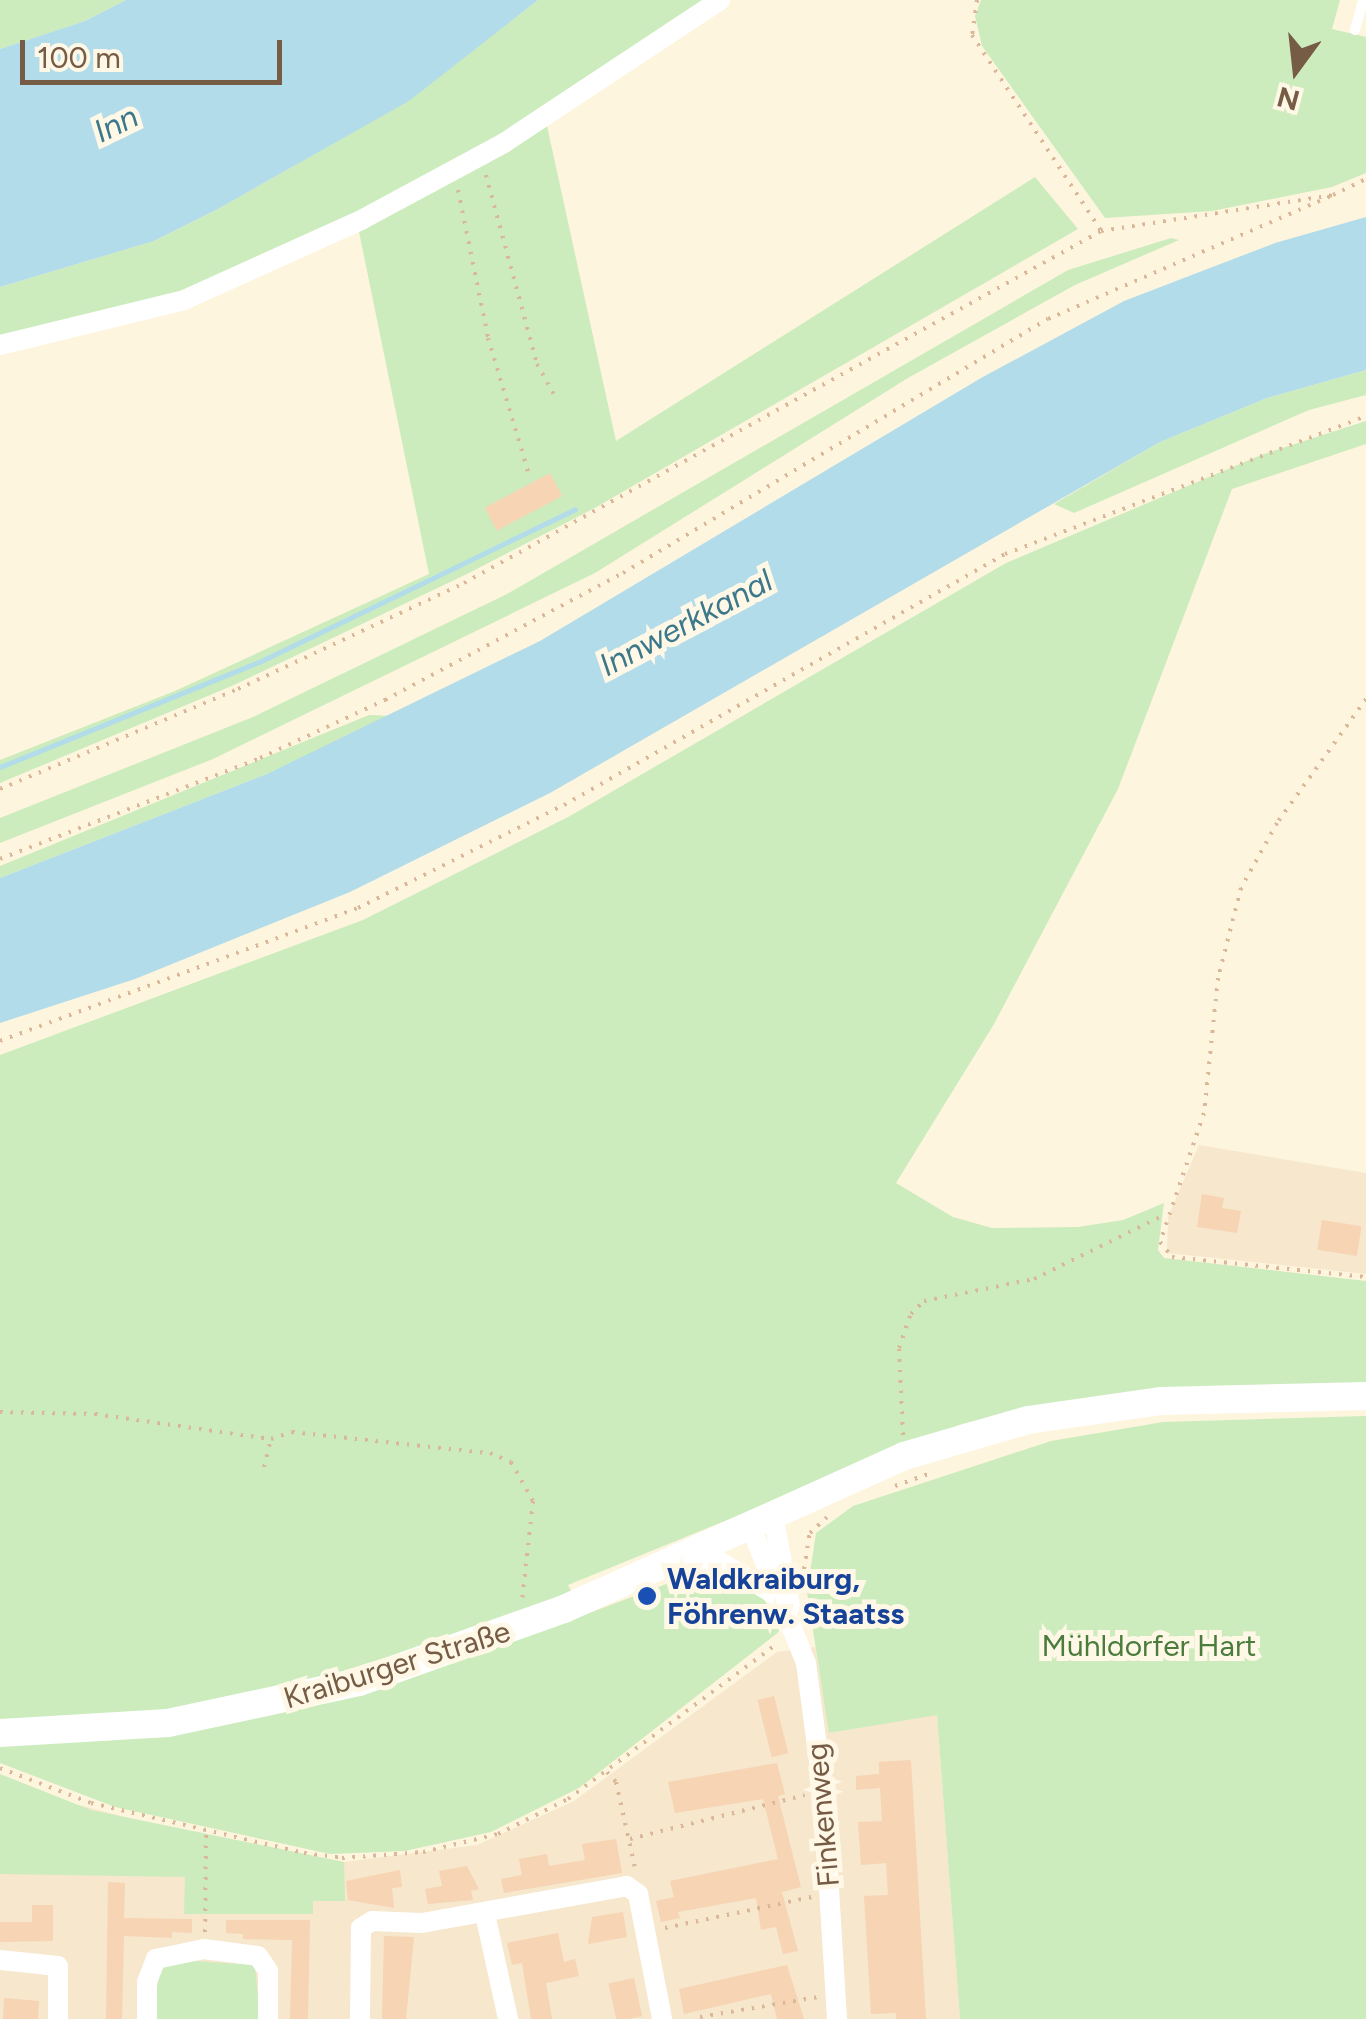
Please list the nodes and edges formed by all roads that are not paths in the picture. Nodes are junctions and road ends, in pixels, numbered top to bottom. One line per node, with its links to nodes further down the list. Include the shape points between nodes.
1 (720, 0): 4 (street, via 456,170 184,300)
2 (1364, 0): 3 (lane)
3 (1355, 30)
4 (0, 345)
5 (1366, 1396): 6 (main road, Kraiburger Straße, via 1231,1396 1080,1410 904,1456)
6 (762, 1520): 7 (main road, Kraiburger Straße); 8 (street, Finkenweg)
7 (665, 1564): 8 (street, via 720,1561 756,1578); 9 (main road, Kraiburger Straße, via 411,1666 245,1711)
8 (790, 1615): 12 (street, Finkenweg, via 822,1790)
9 (0, 1734)
10 (485, 1914): 16 (street, via 422,1923 372,1921 361,1928); 17 (street); 18 (street, via 628,1886 645,1932)
11 (0, 1960): 13 (street, via 58,1966)
12 (836, 2010)
13 (58, 2019)
14 (147, 2019): 15 (street, via 156,1958 204,1949 258,1956 268,1971)
15 (268, 2019)
16 (360, 2019)
17 (508, 2019)
18 (662, 2019)

